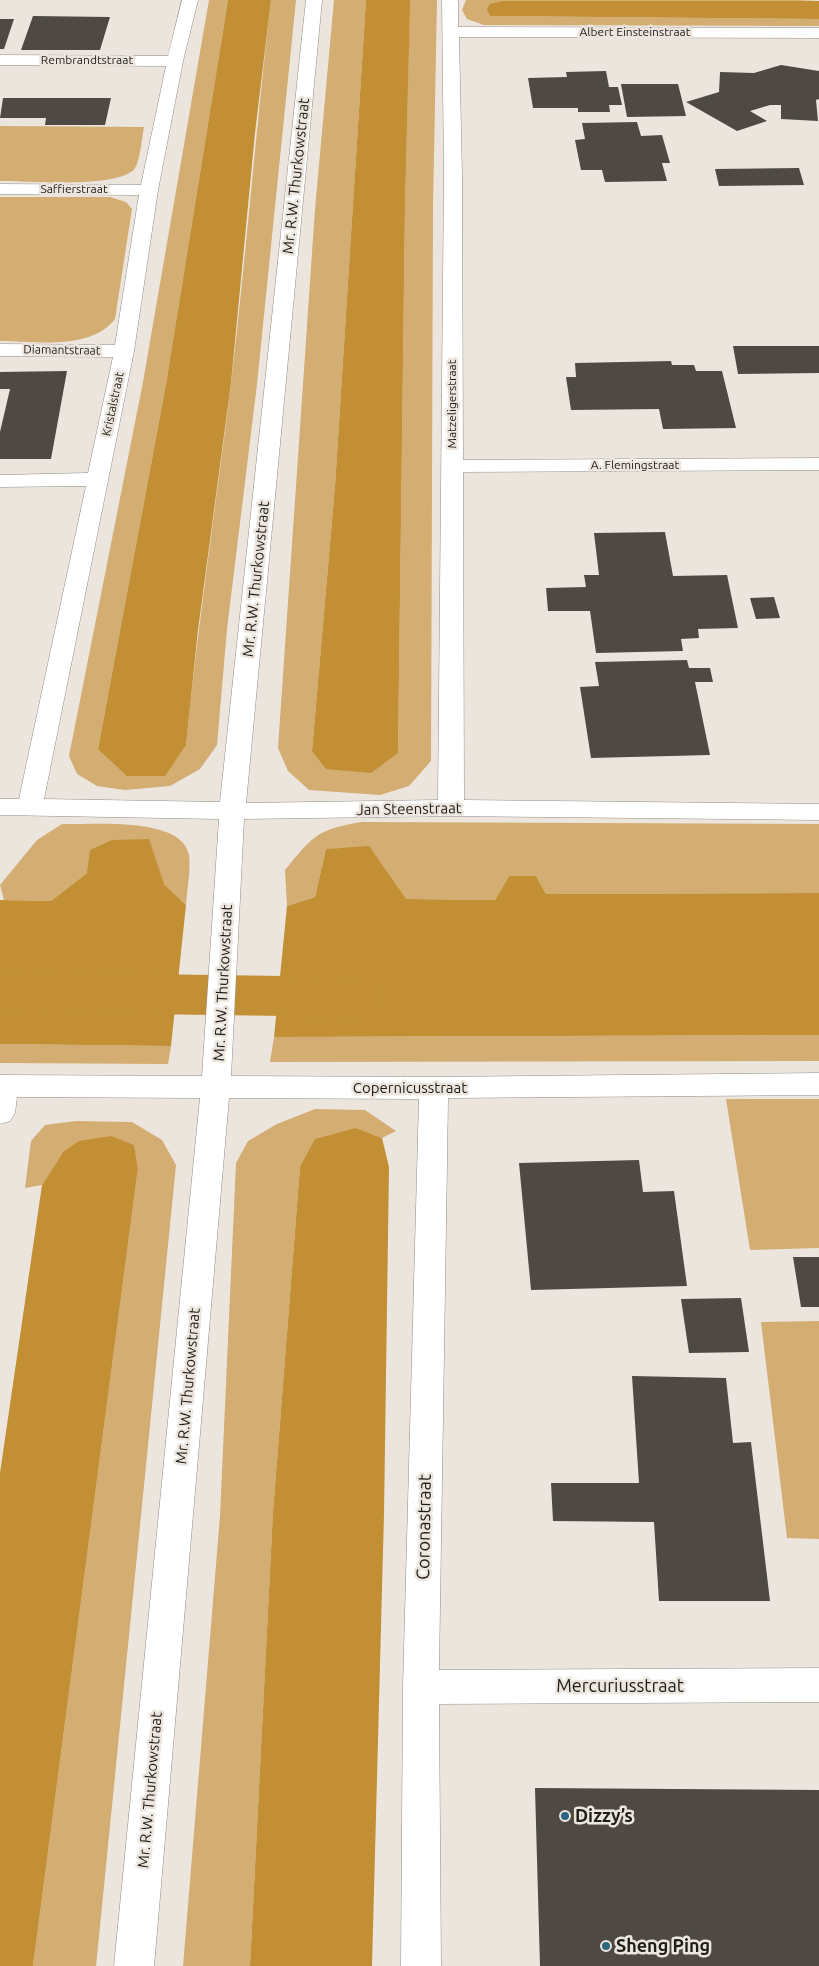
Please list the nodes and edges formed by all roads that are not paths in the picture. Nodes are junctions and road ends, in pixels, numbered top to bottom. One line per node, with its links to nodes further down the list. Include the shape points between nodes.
1 (190, 0): 7 (street, Kristalstraat)
2 (314, 0): 19 (street, Mr. R.W. Thurkowstraat)
3 (450, 0): 4 (street, Matzeligerstraat)
4 (452, 32): 5 (street, Albert Einsteinstraat); 13 (street, Matzeligerstraat)
5 (819, 33)
6 (0, 60): 7 (street, Rembrandtstraat)
7 (175, 61): 9 (street, Kristalstraat)
8 (0, 189): 9 (street, Saffierstraat)
9 (149, 190): 11 (street, Kristalstraat)
10 (0, 350): 11 (street, Diamantstraat)
11 (124, 351): 14 (street, Kristalstraat)
12 (819, 464): 13 (street, A. Flemingstraat)
13 (451, 466): 18 (street, Matzeligerstraat)
14 (98, 478): 15 (street); 17 (street, Kristalstraat)
15 (0, 481)
16 (0, 807): 17 (street, Jan Steenstraat)
17 (30, 807): 19 (street, Jan Steenstraat)
18 (451, 808): 19 (street, Jan Steenstraat); 20 (street, Jan Steenstraat)
19 (232, 811): 21 (street, Mr. R.W. Thurkowstraat)
20 (819, 812)
21 (217, 1074): 23 (street, Copernicusstraat); 24 (street, Copernicusstraat); 27 (street, Mr. R.W. Thurkowstraat)
22 (819, 1084): 23 (street, Copernicusstraat)
23 (434, 1088): 26 (street, Coronastraat)
24 (1, 1095)
25 (819, 1685): 26 (street, Mercuriusstraat)
26 (421, 1687): 28 (street, Coronastraat)
27 (134, 1966)
28 (421, 1966)

